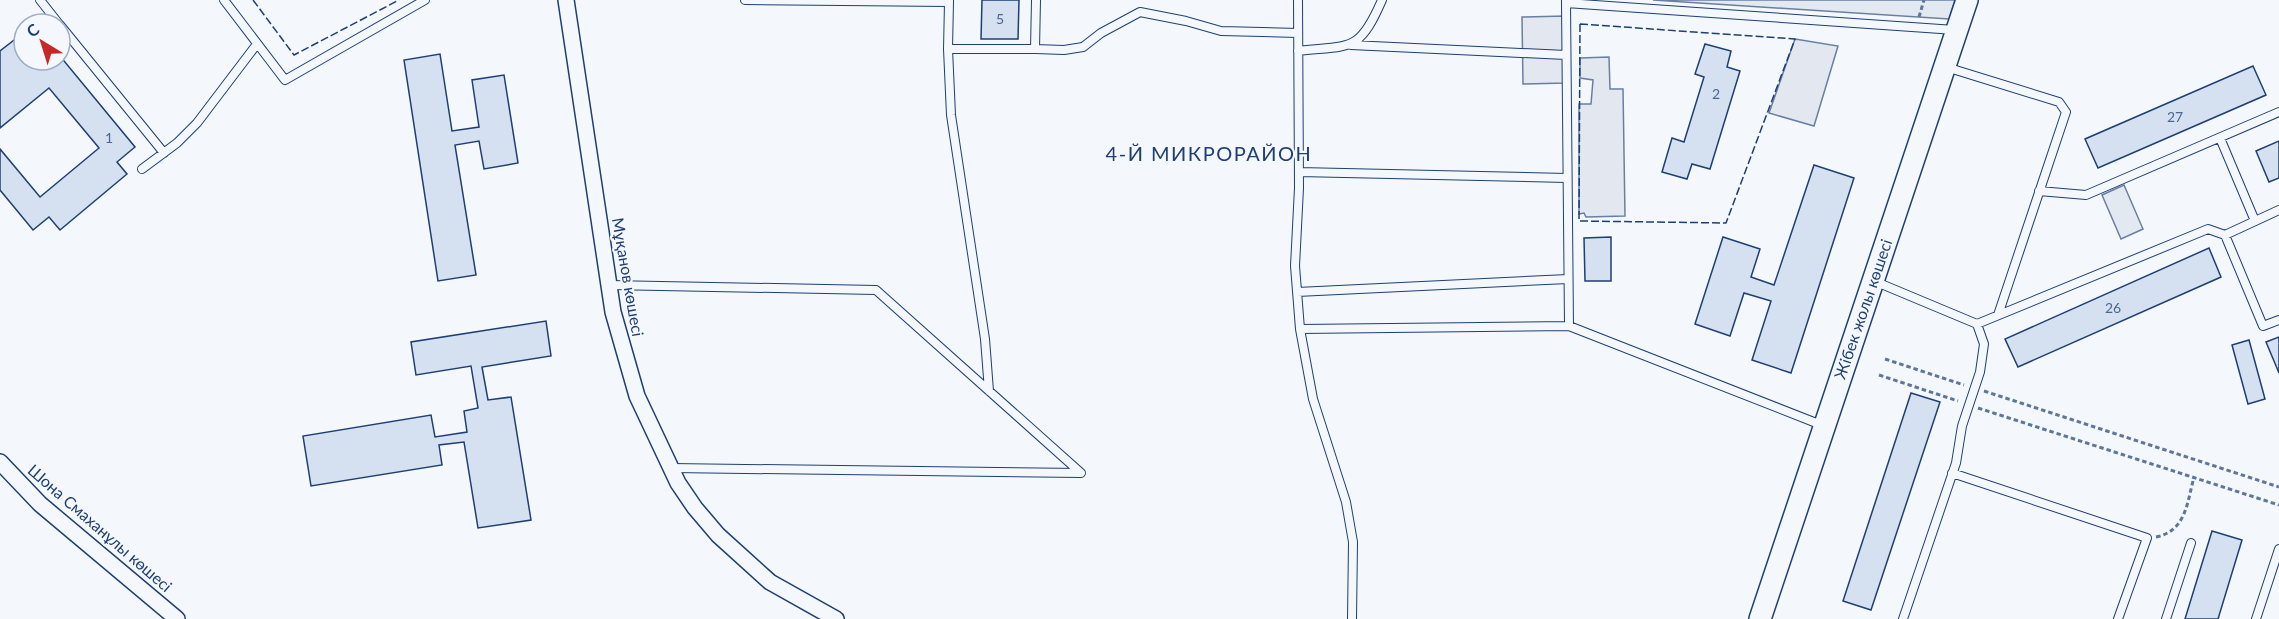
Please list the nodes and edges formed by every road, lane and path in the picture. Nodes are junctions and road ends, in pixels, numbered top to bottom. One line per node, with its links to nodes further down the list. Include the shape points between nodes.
1 (40, 0): 15 (lane)
2 (224, 0): 20 (lane)
3 (425, 0): 20 (lane, via 285,80)
4 (566, 0): 39 (street, Мұқанов көшесі)
5 (745, 0): 12 (lane)
6 (1036, 0): 22 (lane)
7 (1298, 0): 18 (lane)
8 (1382, 0): 21 (lane, via 1372,24)
9 (1660, 0): 14 (lane)
10 (1924, 0): 16 (path)
11 (1967, 0): 17 (main road, Жібек жолы көшесі)
12 (949, 1): 23 (lane)
13 (1566, 2): 14 (lane); 25 (lane)
14 (1660, 11): 16 (lane)
15 (50, 12)
16 (1916, 27): 17 (lane)
17 (1956, 30): 26 (main road, Жібек жолы көшесі)
18 (1298, 33): 22 (lane, via 1221,30 1140,12 1083,46 1064,50); 24 (lane)
19 (72, 39): 29 (lane)
20 (257, 44): 29 (lane, via 197,123)
21 (1351, 45): 24 (lane); 25 (lane)
22 (1035, 48): 23 (lane)
23 (948, 49): 49 (lane, via 951,115 986,339)
24 (1298, 51): 31 (lane)
25 (1566, 55): 32 (lane)
26 (1944, 66): 33 (lane, via 2059,102 2066,112); 38 (main road, Жібек жолы көшесі)
27 (2279, 112): 28 (lane)
28 (2220, 138): 33 (lane, via 2086,195); 35 (lane)
29 (164, 153): 30 (lane)
30 (142, 169)
31 (1299, 172): 32 (lane); 40 (lane)
32 (1567, 177): 37 (lane)
33 (2039, 191): 41 (lane)
34 (2279, 210): 35 (lane)
35 (2255, 221): 36 (lane)
36 (2225, 235): 41 (lane, via 2208,229); 42 (lane, via 2263,326)
37 (1568, 279): 40 (lane); 44 (lane)
38 (1873, 280): 43 (lane); 51 (main road, Жібек жолы көшесі)
39 (609, 285): 49 (lane, via 876,290); 53 (street, Мұқанов көшесі, via 637,396)
40 (1297, 292): 45 (lane)
41 (1998, 315): 43 (lane)
42 (2279, 320)
43 (1977, 324): 48 (lane, via 1984,344)
44 (1569, 326): 45 (lane); 51 (lane)
45 (1300, 329): 63 (lane, via 1313,399 1346,502 1353,542)
46 (1885, 359): 48 (path)
47 (1879, 375): 50 (path)
48 (1974, 388): 50 (lane); 56 (path)
49 (989, 391): 53 (lane, via 1081,473)
50 (1969, 405): 54 (lane); 55 (path)
51 (1824, 426): 64 (main road, Жібек жолы көшесі)
52 (0, 462): 61 (street, Шона Смаханұлы көшесі, via 40,504)
53 (671, 468): 62 (street, Мұқанов көшесі, via 695,508 743,559 770,582)
54 (1952, 473): 58 (lane); 65 (lane)
55 (2194, 477): 57 (path); 58 (path, via 2178,526 2163,535)
56 (2279, 487)
57 (2279, 505)
58 (2146, 538): 66 (lane)
59 (2191, 543): 67 (lane)
60 (2279, 549): 68 (lane)
61 (177, 619)
62 (836, 619)
63 (1352, 619)
64 (1760, 619)
65 (1903, 619)
66 (2118, 619)
67 (2166, 619)
68 (2256, 619)

